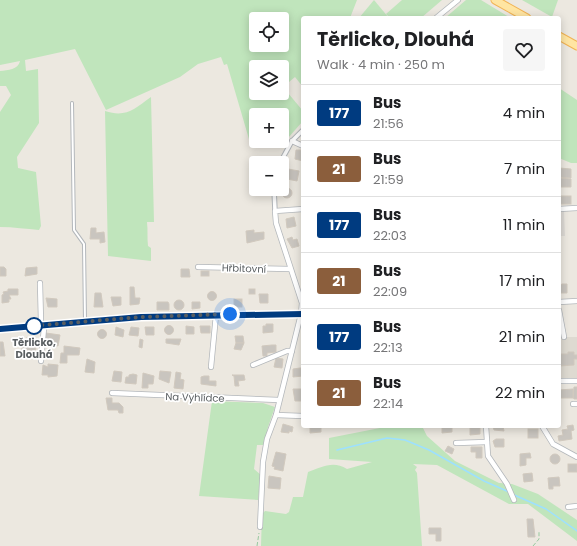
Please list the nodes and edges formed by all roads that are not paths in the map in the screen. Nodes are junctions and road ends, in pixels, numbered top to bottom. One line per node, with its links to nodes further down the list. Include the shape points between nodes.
1 (458, 0): 3 (street)
2 (495, 0): 4 (main road)
3 (438, 16)
4 (523, 16)
5 (561, 37): 6 (main road)
6 (577, 46)
7 (72, 103): 27 (lane, via 74,230 84,244)
8 (301, 132): 9 (street)
9 (292, 141): 10 (street); 11 (street)
10 (301, 145)
11 (284, 156)
12 (274, 196): 16 (street)
13 (577, 208): 15 (street)
14 (301, 209): 16 (street)
15 (561, 209)
16 (274, 211): 18 (street)
17 (198, 267): 18 (street, Hřbitovní)
18 (290, 269): 20 (street)
19 (40, 283): 28 (street)
20 (301, 299)
21 (577, 301): 22 (street)
22 (561, 302)
23 (301, 314): 24 (street)
24 (216, 315): 27 (street, via 141,317); 34 (street)
25 (301, 318): 31 (street)
26 (561, 320): 30 (street)
27 (85, 322): 28 (street)
28 (42, 326): 29 (street); 32 (street, via 44,328)
29 (0, 329)
30 (564, 336)
31 (292, 352): 33 (street, via 286,352); 38 (street)
32 (41, 361)
33 (253, 366)
34 (211, 367)
35 (577, 380): 36 (street)
36 (561, 381)
37 (112, 393): 38 (street, Na Vyhlídce)
38 (279, 400): 39 (street)
39 (276, 415): 40 (street); 49 (street, via 266,439)
40 (301, 416)
41 (486, 428): 43 (street)
42 (543, 428): 45 (street, via 553,444)
43 (487, 442): 44 (street); 46 (street, via 488,456 507,484)
44 (456, 443)
45 (577, 457)
46 (514, 500)
47 (577, 506): 48 (street)
48 (568, 507)
49 (260, 527)

